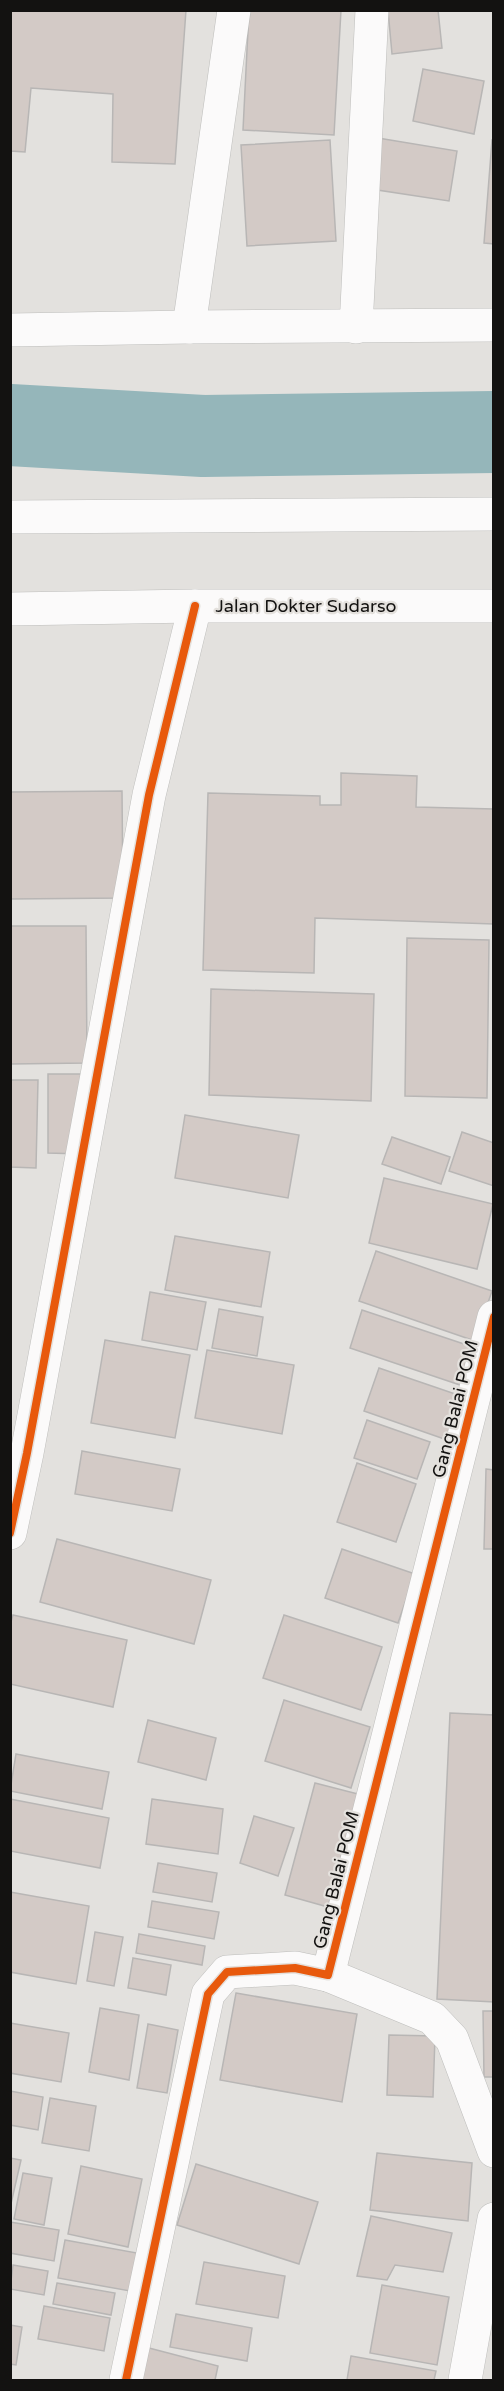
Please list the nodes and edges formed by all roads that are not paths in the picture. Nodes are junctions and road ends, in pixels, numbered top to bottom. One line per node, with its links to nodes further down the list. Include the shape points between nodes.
1 (234, 10): 4 (street)
2 (372, 10): 5 (street)
3 (494, 325): 5 (street)
4 (189, 327): 5 (street); 6 (street)
5 (356, 327)
6 (10, 330)
7 (494, 514): 8 (street)
8 (10, 518)
9 (195, 606): 10 (street, Jalan Dokter Sudarso); 11 (street, Jalan Dokter Sudarso); 13 (street, via 149,795)
10 (494, 606)
11 (10, 609)
12 (494, 1317): 15 (street, Gang Balai POM)
13 (19, 1452): 14 (street)
14 (10, 1533)
15 (328, 1975): 16 (street, via 432,2018 446,2032); 18 (street, Gang Balai POM, via 295,1968 227,1972 208,1994)
16 (494, 2151)
17 (494, 2219): 19 (street)
18 (126, 2380)
19 (465, 2380)

